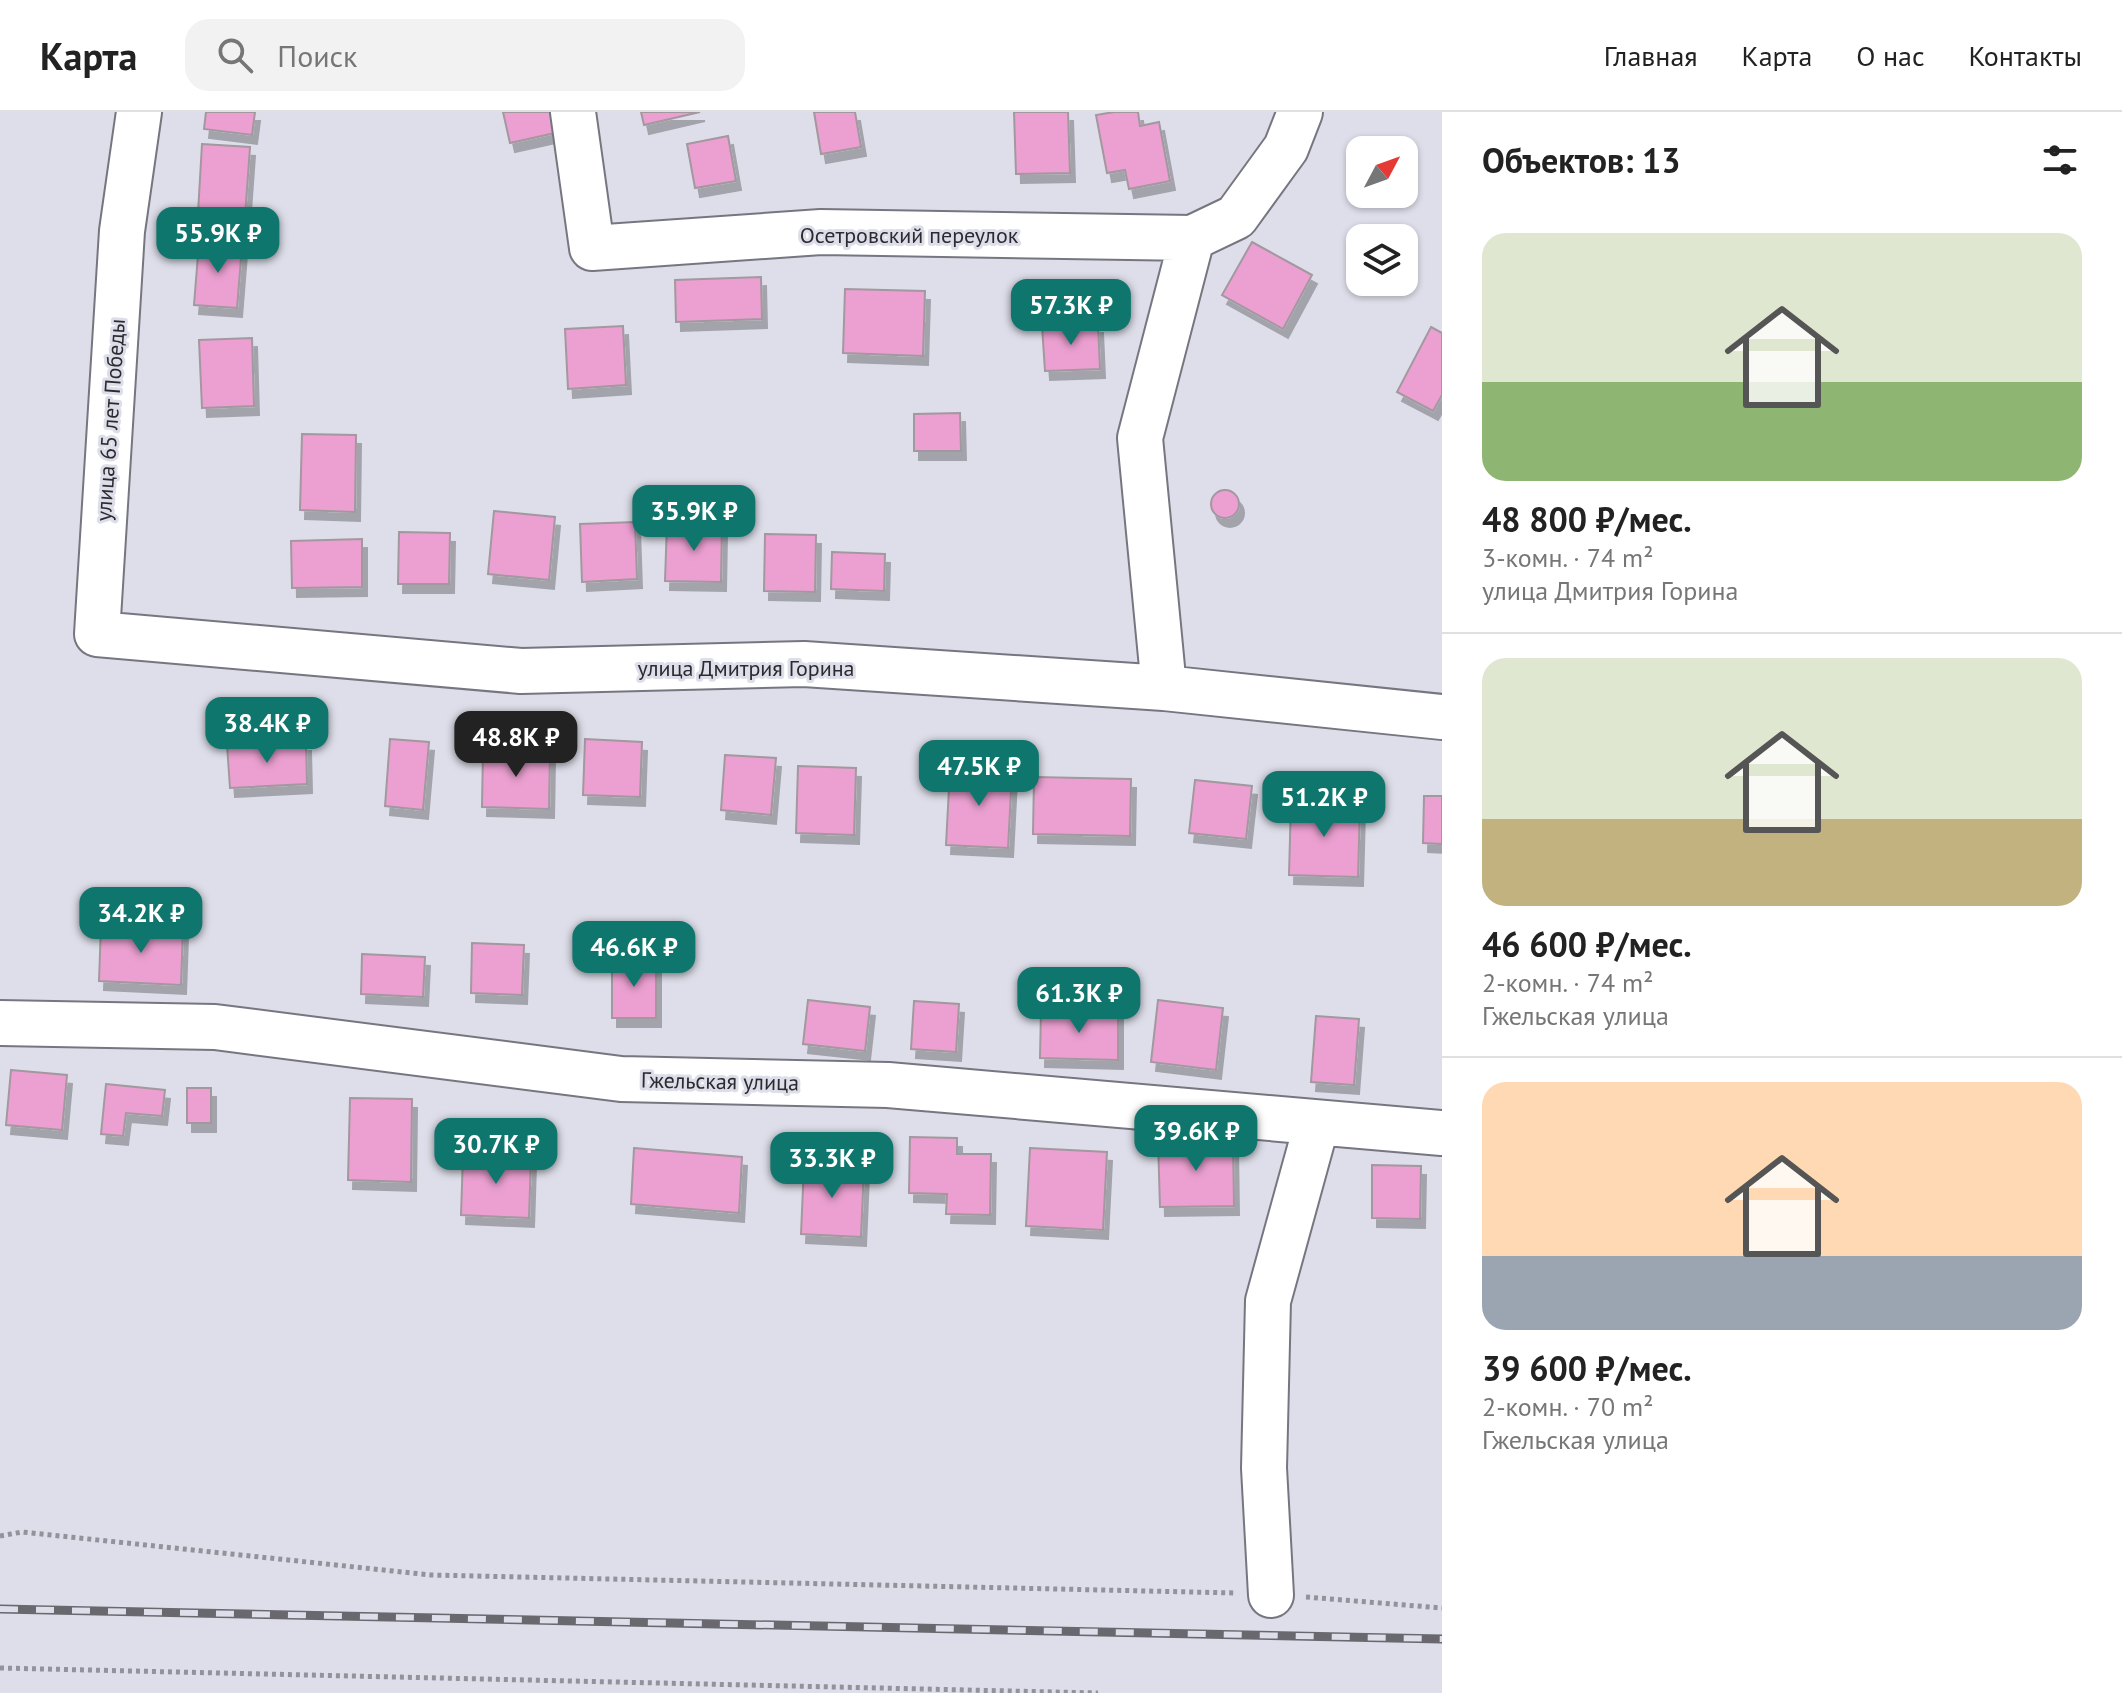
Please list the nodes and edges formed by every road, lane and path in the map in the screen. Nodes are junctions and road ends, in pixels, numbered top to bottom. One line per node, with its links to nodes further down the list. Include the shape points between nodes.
1 (139, 112): 5 (street, улица 65 лет Победы, via 122,231)
2 (573, 112): 4 (street, Осетровский переулок, via 592,248 821,232)
3 (1300, 112): 4 (street, Осетровский переулок, via 1286,148 1236,217)
4 (1192, 238): 6 (street, via 1140,438)
5 (97, 634): 6 (street, улица Дмитрия Горина, via 521,671 804,664)
6 (1164, 688): 7 (street, улица Дмитрия Горина)
7 (1442, 717)
8 (0, 1023): 9 (street, Гжельская улица, via 215,1027 621,1079 888,1085)
9 (1317, 1123): 10 (street, Гжельская улица); 12 (street, via 1268,1301 1264,1468)
10 (1442, 1133)
11 (0, 1536): 12 (path, via 22,1532 431,1575)
12 (1271, 1595): 13 (path)
13 (1442, 1608)
14 (0, 1668): 15 (path)
15 (1098, 1693)

